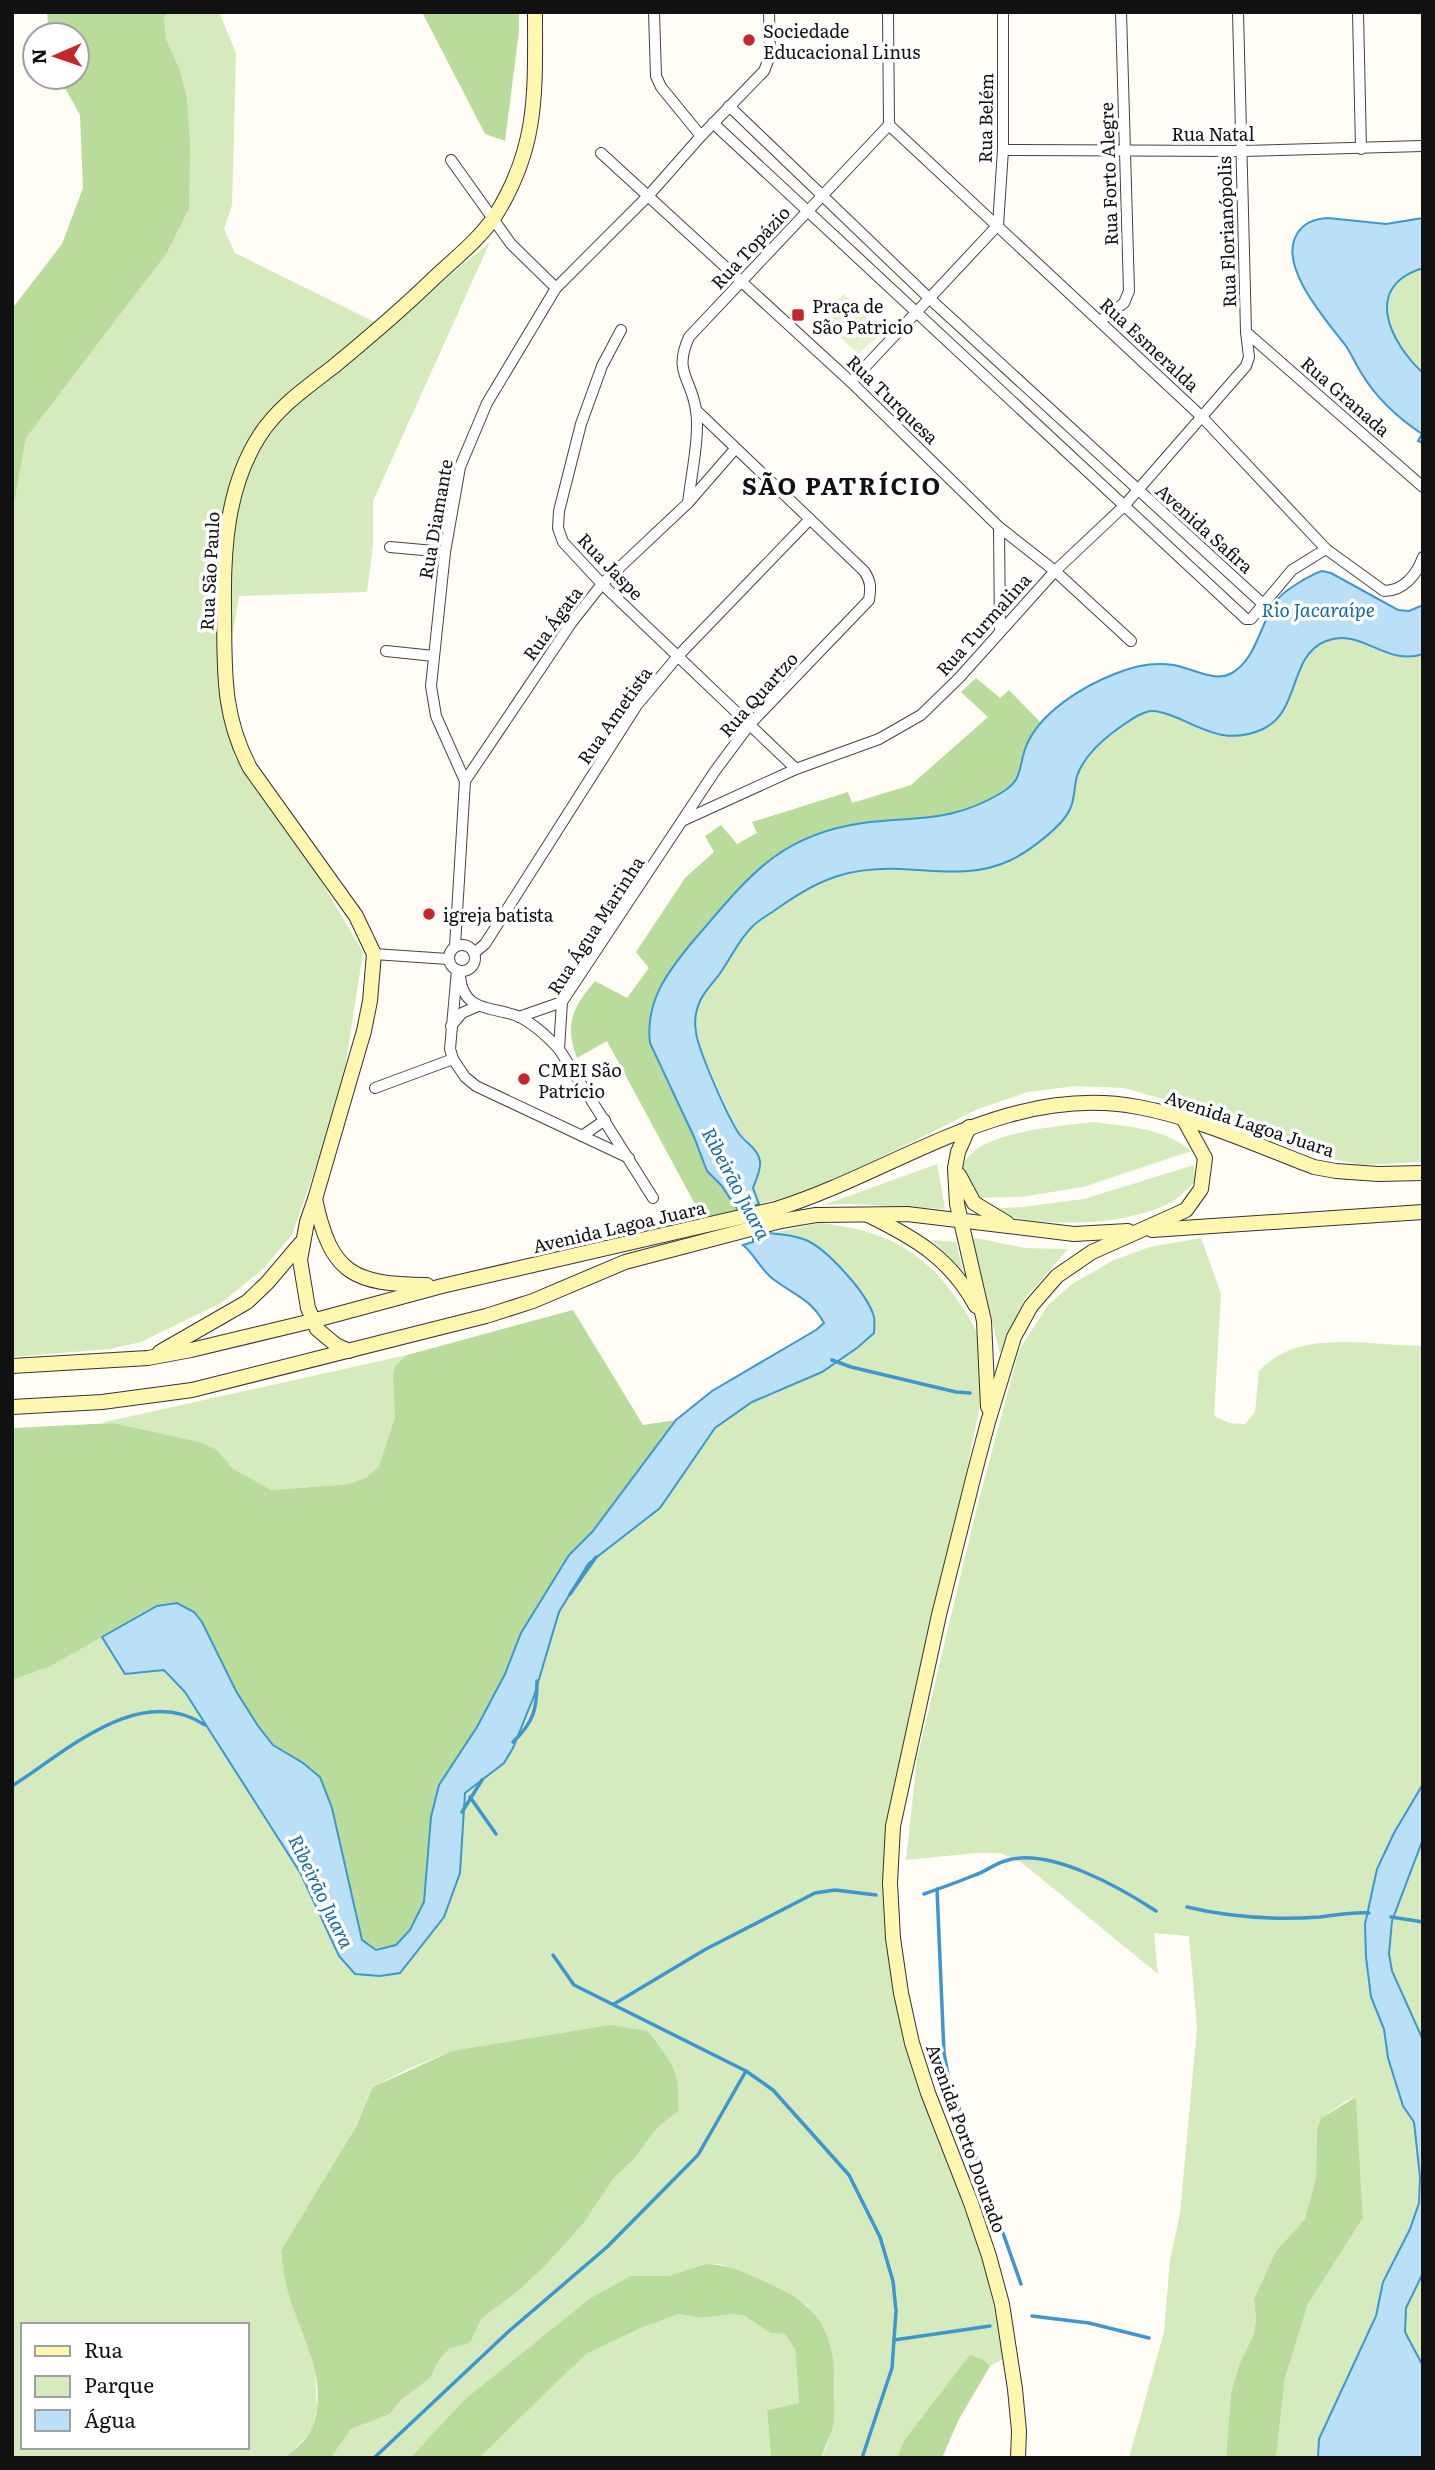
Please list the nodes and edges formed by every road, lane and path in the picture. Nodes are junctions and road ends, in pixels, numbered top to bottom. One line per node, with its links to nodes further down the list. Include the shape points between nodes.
1 (535, 12): 23 (main road, Rua São Paulo, via 531,132 515,179)
2 (654, 12): 12 (street, via 656,76)
3 (769, 12): 9 (street, Rua Diamante, via 770,55 764,71)
4 (888, 12): 11 (street)
5 (1003, 12): 15 (street, Rua Belém)
6 (1121, 12): 16 (street, Rua Forto Alegre)
7 (1238, 12): 17 (street, Rua Florianópolis)
8 (1357, 12): 14 (street)
9 (729, 106): 10 (street, Rua Diamante); 21 (street, Avenida Safira)
10 (713, 123): 12 (street, Rua Diamante); 22 (street)
11 (889, 125): 21 (street, Rua Topázio); 24 (street, Rua Esmeralda)
12 (701, 136): 20 (street, Rua Diamante)
13 (1423, 146): 14 (street, Rua Natal)
14 (1361, 149): 17 (street, Rua Natal)
15 (1003, 150): 16 (street, Rua Natal); 24 (street, Rua Belém)
16 (1124, 151): 17 (street, Rua Natal); 29 (street, Rua Forto Alegre, via 1129,292 1124,303)
17 (1241, 151): 31 (street, Rua Florianópolis)
18 (601, 153): 20 (street, Rua Turquesa)
19 (451, 160): 23 (street)
20 (649, 195): 25 (street, Rua Turquesa); 26 (street, Rua Diamante)
21 (821, 196): 22 (street, Rua Topázio); 27 (street, Avenida Safira)
22 (807, 211): 25 (street, Rua Topázio); 28 (street)
23 (494, 218): 26 (street, via 517,251); 61 (main road, Rua São Paulo, via 408,304 278,411 247,459 229,520 225,671 238,744 250,768 356,916)
24 (998, 225): 27 (street); 29 (street, Rua Esmeralda)
25 (742, 282): 33 (street, Rua Turquesa); 34 (street, Rua Topázio, via 689,337 682,353 682,368)
26 (556, 288): 45 (street, Rua Diamante, via 486,403 467,447)
27 (929, 298): 28 (street); 38 (street, Avenida Safira)
28 (916, 313): 33 (street); 40 (street)
29 (1100, 321): 35 (street, Rua Esmeralda)
30 (621, 330): 48 (street, Rua Jaspe, via 601,366 581,424 559,511 563,542)
31 (1246, 332): 32 (street, Rua Florianópolis); 37 (street, Rua Granada)
32 (1246, 366): 35 (street, Rua Turmalina)
33 (851, 382): 42 (street, Rua Turquesa)
34 (696, 410): 36 (street); 39 (street)
35 (1202, 417): 38 (street, Rua Turmalina); 44 (street, Rua Esmeralda)
36 (735, 449): 39 (street, Rua Ágata); 41 (street)
37 (1423, 487)
38 (1138, 490): 40 (street, Rua Turmalina); 49 (street, Avenida Safira)
39 (688, 503): 48 (street, Rua Ágata)
40 (1123, 507): 47 (street, Rua Turmalina); 49 (street, via 1246,619)
41 (810, 519): 54 (street, Rua Ametista); 55 (street, Rua Quartzo, via 864,571 870,580 869,600)
42 (999, 527): 47 (street, Rua Turquesa); 50 (street)
43 (390, 547): 45 (street)
44 (1326, 549): 46 (street, Rua Esmeralda, via 1384,591 1400,589 1419,570); 49 (street, via 1292,570)
45 (445, 552): 53 (street, Rua Diamante)
46 (1423, 556)
47 (1055, 570): 50 (street, Rua Turmalina); 51 (street, Rua Turquesa)
48 (603, 584): 54 (street, Rua Jaspe); 57 (street, Rua Ágata, via 553,648)
49 (1263, 604)
50 (1000, 631): 56 (street, Rua Turmalina, via 920,715 879,739)
51 (1131, 641)
52 (386, 651): 53 (street)
53 (434, 656): 57 (street, Rua Diamante, via 430,687 436,716)
54 (678, 656): 55 (street, Rua Jaspe); 60 (street, Rua Ametista, via 637,705 485,944)
55 (750, 724): 56 (street, Rua Jaspe); 58 (street, Rua Quartzo)
56 (796, 769): 58 (street, Rua Turmalina)
57 (466, 781): 59 (street, Rua Diamante)
58 (684, 820): 64 (street, Rua Água Marinha)
59 (455, 946): 60 (street, via 464,944); 62 (street)
60 (474, 953): 63 (street, via 470,968)
61 (374, 954): 62 (street); 79 (main road, via 364,1031)
62 (448, 958): 63 (street)
63 (458, 971): 65 (street, via 464,992); 67 (street)
64 (562, 1002): 66 (street); 68 (street, Rua Água Marinha)
65 (478, 1006): 66 (street); 67 (street, via 462,1013)
66 (519, 1017): 68 (street)
67 (451, 1026): 69 (street)
68 (559, 1049): 72 (street)
69 (453, 1059): 70 (street); 74 (street, via 476,1086)
70 (375, 1088)
71 (1183, 1118): 73 (main road, Avenida Lagoa Juara, via 1099,1102 1057,1104); 77 (main road, Avenida Lagoa Juara, via 1314,1167); 85 (main road, via 1205,1158 1201,1189 1186,1210)
72 (605, 1120): 74 (street); 75 (street)
73 (970, 1127): 76 (main road); 82 (main road, Avenida Lagoa Juara)
74 (582, 1136): 75 (street)
75 (629, 1158): 78 (street)
76 (955, 1168): 83 (main road); 84 (main road, via 974,1203)
77 (1423, 1173)
78 (653, 1198)
79 (315, 1199): 86 (main road); 87 (main road, via 326,1239 356,1275 388,1284)
80 (1423, 1212): 85 (main road, Avenida Lagoa Juara)
81 (863, 1213): 82 (main road, Avenida Lagoa Juara); 83 (main road, Avenida Lagoa Juara); 89 (main road, via 931,1251 967,1289)
82 (779, 1215): 87 (main road, Avenida Lagoa Juara, via 717,1223); 90 (main road, Avenida Lagoa Juara, via 718,1238 625,1262 512,1308)
83 (961, 1220): 84 (main road, Avenida Lagoa Juara); 89 (main road)
84 (1015, 1228): 85 (main road, Avenida Lagoa Juara, via 1074,1234)
85 (1142, 1230): 94 (main road, via 1092,1252 1057,1276 1031,1306 1014,1337)
86 (301, 1243): 88 (main road); 91 (main road, via 247,1302)
87 (442, 1286): 88 (main road, Avenida Lagoa Juara)
88 (312, 1321): 90 (main road, via 324,1336); 91 (main road, Avenida Lagoa Juara)
89 (984, 1321): 94 (main road)
90 (349, 1351): 93 (main road, Avenida Lagoa Juara, via 192,1390)
91 (148, 1358): 92 (main road, Avenida Lagoa Juara)
92 (12, 1366)
93 (12, 1407)
94 (988, 1422): 95 (main road, Avenida Porto Dourado, via 893,1826 890,1883 893,1938 912,2043 1002,2304 1015,2389)
95 (1018, 2458)

